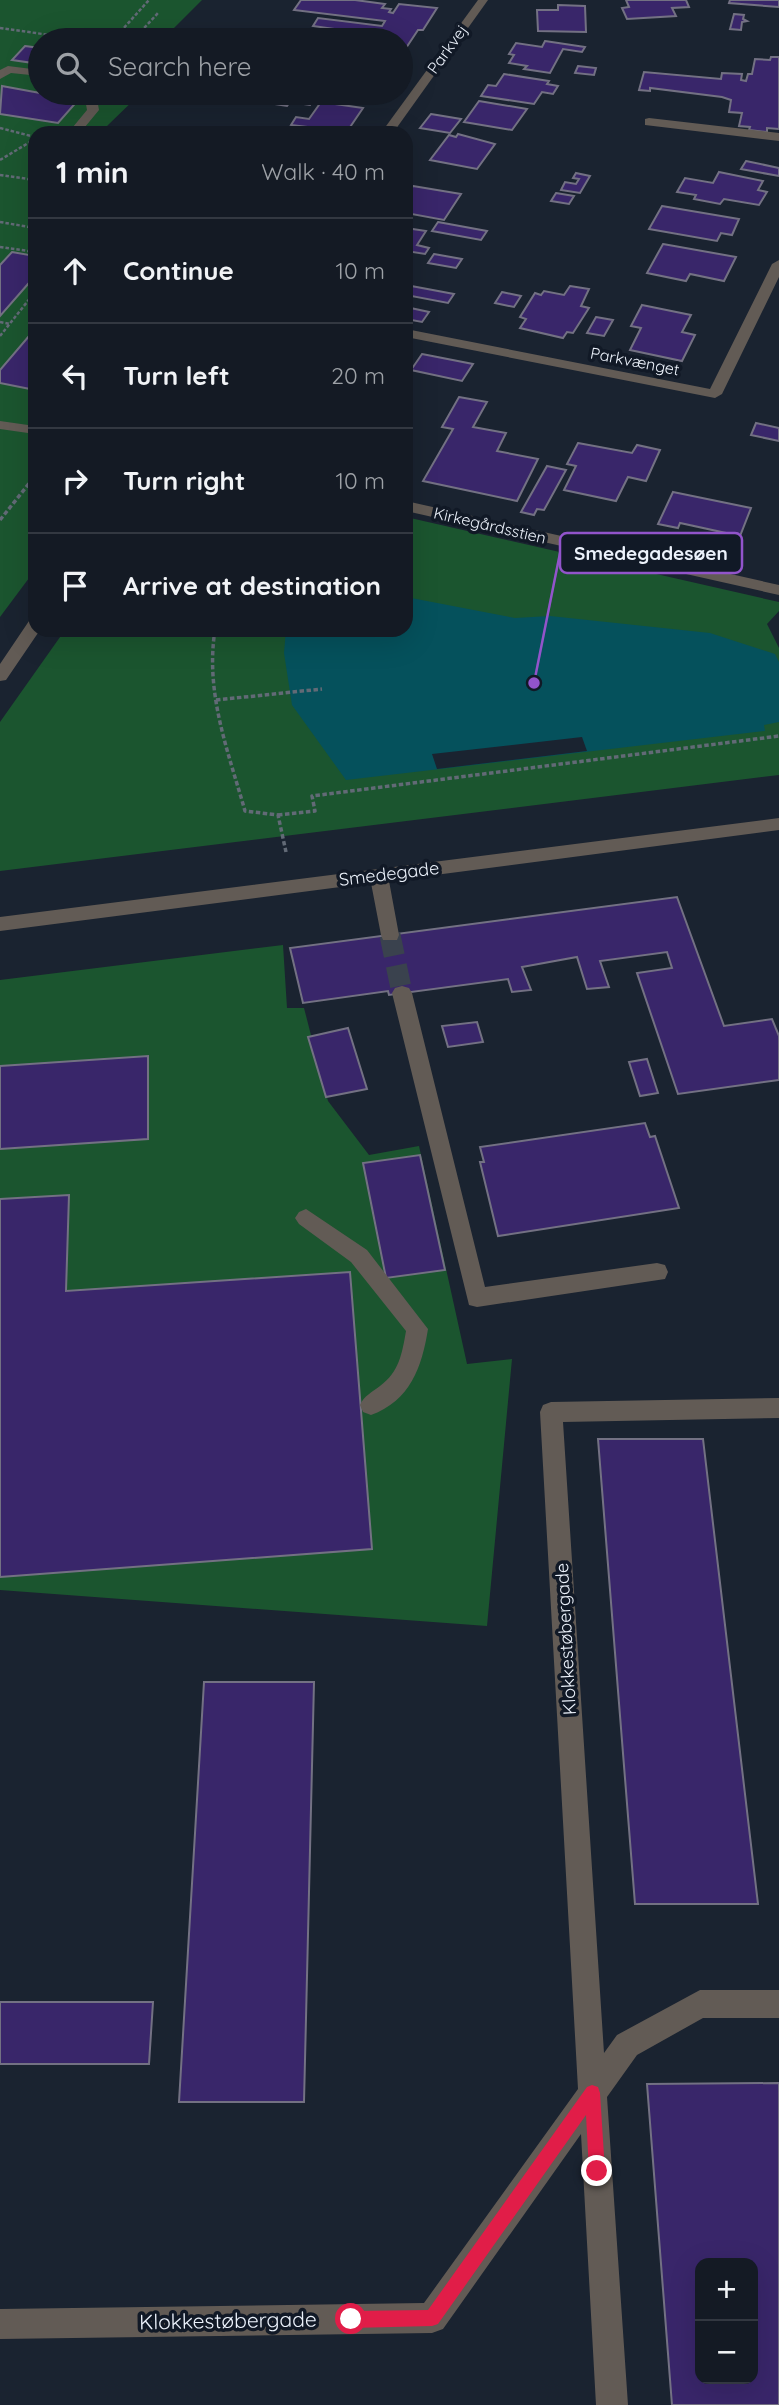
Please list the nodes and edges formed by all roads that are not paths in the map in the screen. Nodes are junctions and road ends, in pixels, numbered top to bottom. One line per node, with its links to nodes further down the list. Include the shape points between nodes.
1 (483, 0): 4 (street, Parkvej)
2 (28, 72): 3 (street, via 8,69)
3 (0, 76)
4 (413, 97)
5 (92, 105): 8 (street)
6 (407, 105): 9 (street, Parkvej)
7 (649, 122): 10 (street)
8 (80, 126)
9 (392, 126)
10 (779, 137)
11 (779, 264): 12 (street, Parkvænget, via 715,394)
12 (413, 334)
13 (0, 425): 14 (street)
14 (28, 429)
15 (413, 508): 16 (street, Kirkegårdsstien)
16 (779, 590)
17 (28, 635): 18 (street)
18 (0, 676)
19 (779, 824): 20 (street, Smedegade)
20 (379, 876): 21 (street, Smedegade); 22 (street)
21 (0, 924)
22 (390, 935)
23 (402, 993): 25 (street, via 477,1298)
24 (306, 1218): 26 (street, via 359,1256 417,1329 407,1371 394,1391)
25 (657, 1272)
26 (371, 1405)
27 (779, 1408): 29 (street, Klokkestøbergade, via 551,1412)
28 (779, 2004): 29 (street, Klokkestøbergade, via 700,2004 627,2045)
29 (592, 2093): 30 (street, Klokkestøbergade, via 432,2318); 31 (street, Klokkestøbergade)
30 (0, 2324)
31 (612, 2405)

